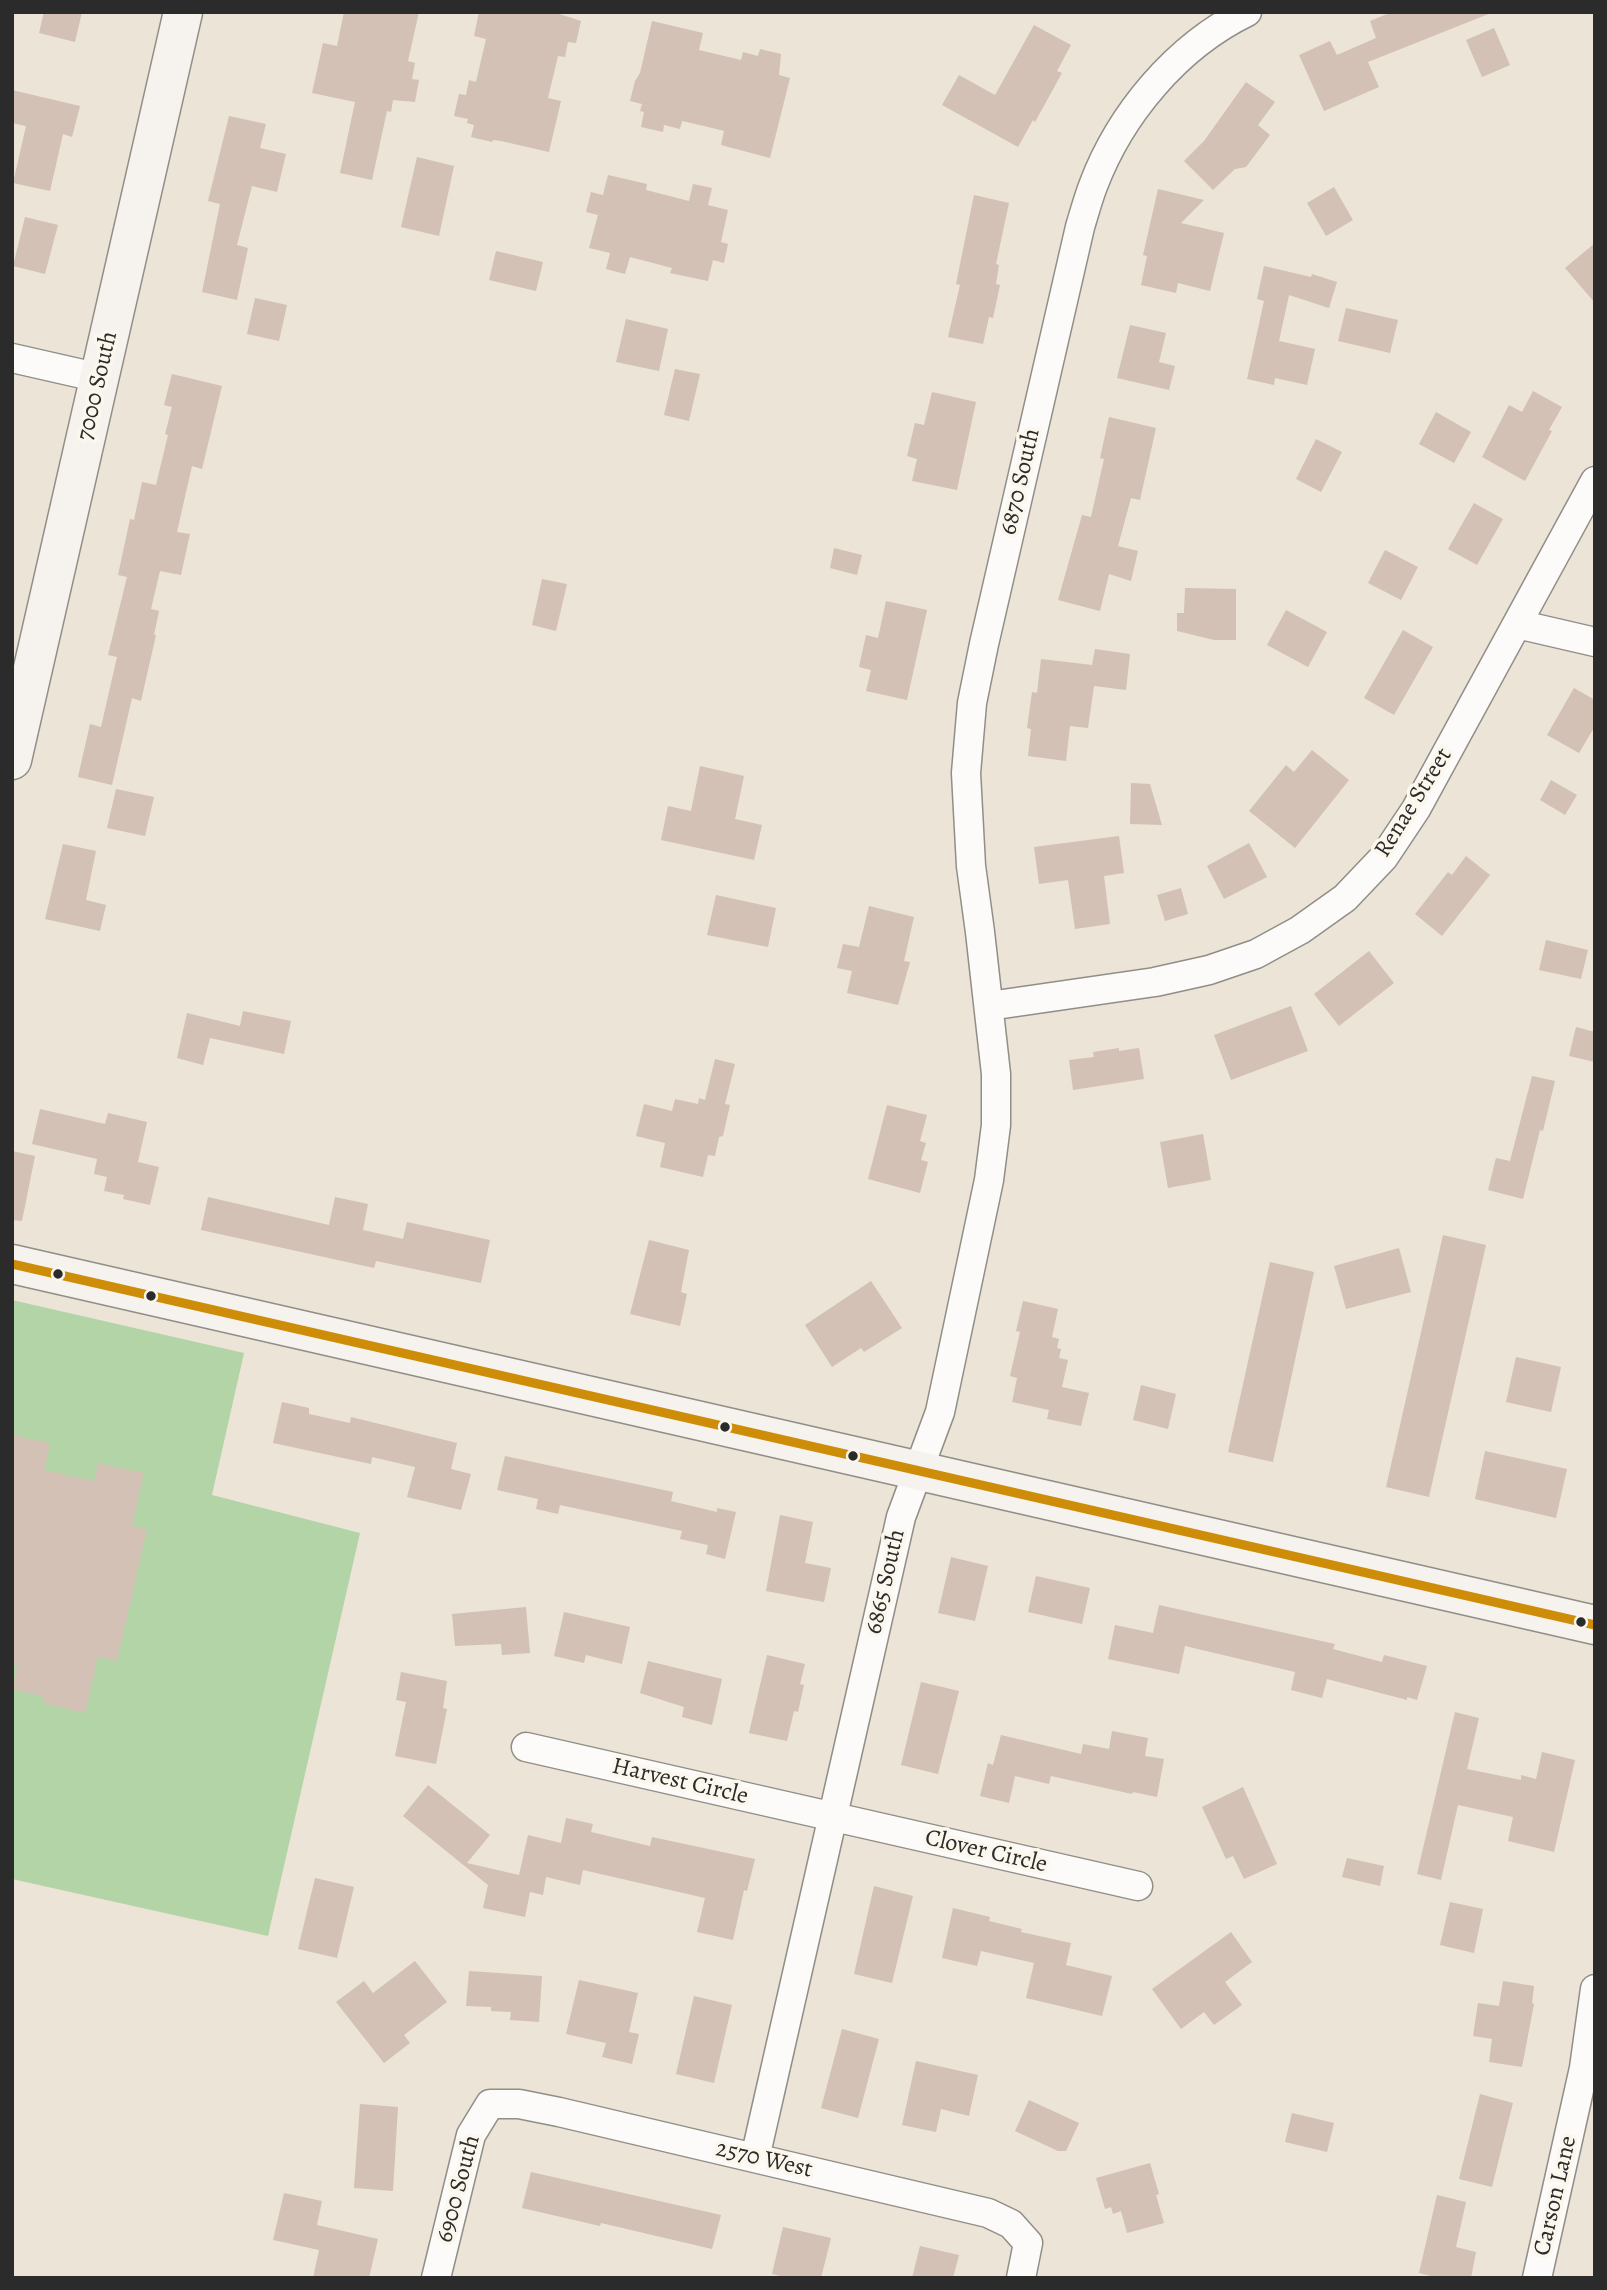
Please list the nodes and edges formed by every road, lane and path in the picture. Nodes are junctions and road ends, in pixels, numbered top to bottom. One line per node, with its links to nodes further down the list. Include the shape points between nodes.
1 (184, 12): 4 (main road, 7000 South)
2 (1242, 15): 9 (street, 6870 South, via 1199,40 1136,107 1111,146 1080,227 972,704 966,773 968,822)
3 (12, 358): 4 (street)
4 (100, 378): 8 (main road, 7000 South)
5 (1595, 481): 6 (street, Renae Street)
6 (1517, 624): 7 (street); 9 (street, Renae Street, via 1416,809 1384,857 1345,898 1256,954 1209,970)
7 (1595, 642)
8 (12, 760)
9 (989, 1006): 11 (street, 6865 South, via 996,1125 989,1180 940,1412)
10 (12, 1264): 11 (main road)
11 (919, 1472): 12 (main road); 14 (street, 6865 South, via 901,1517)
12 (1595, 1625)
13 (526, 1747): 14 (street, Harvest Circle)
14 (833, 1817): 15 (street, Clover Circle); 19 (street, 6865 South)
15 (1138, 1886)
16 (1595, 1989): 18 (street, Carson Lane)
17 (490, 2104): 19 (street, 2570 West, via 519,2104); 20 (street, 6900 South, via 471,2135)
18 (1584, 2123): 22 (street, Carson Lane)
19 (754, 2158): 21 (street, 2570 West, via 988,2213 1011,2224 1028,2243)
20 (436, 2278)
21 (1021, 2278)
22 (1537, 2278)

